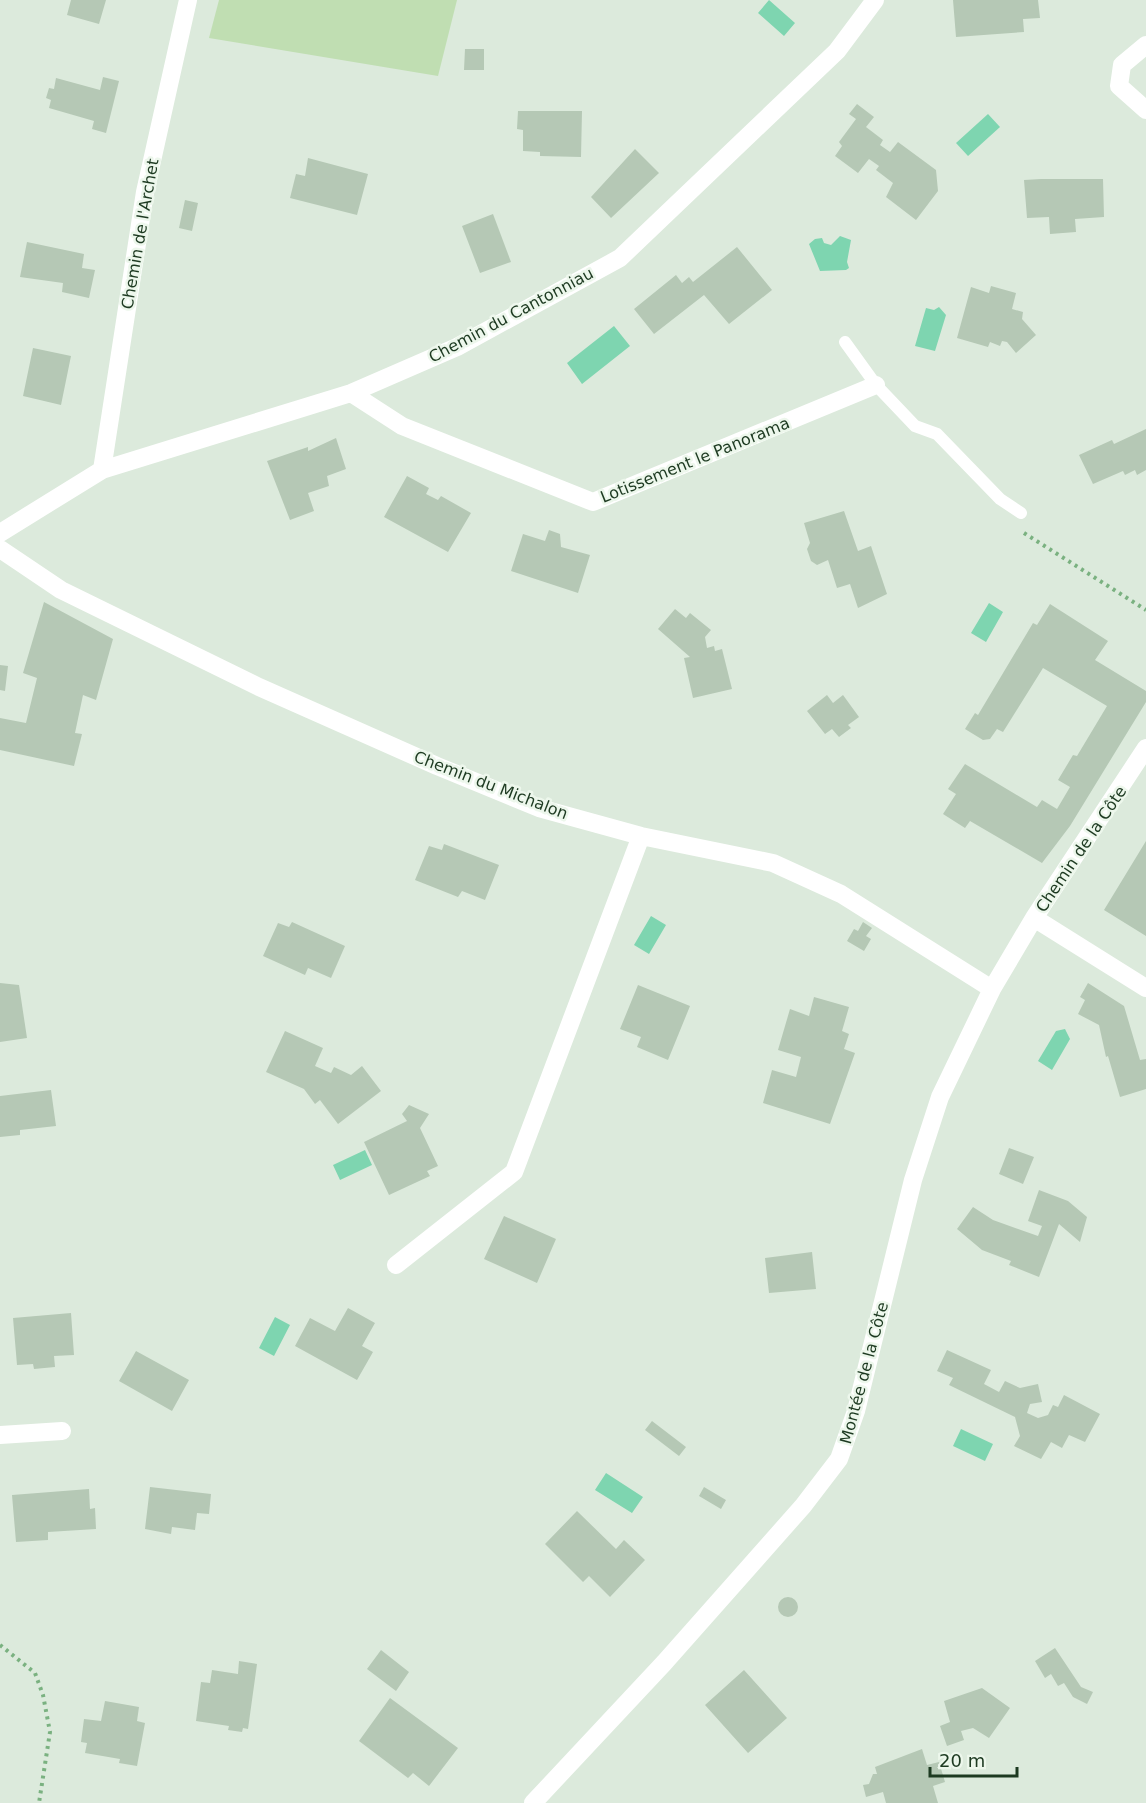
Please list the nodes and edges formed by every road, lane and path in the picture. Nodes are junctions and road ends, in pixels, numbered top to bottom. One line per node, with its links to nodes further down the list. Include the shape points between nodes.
1 (188, 0): 8 (street, Chemin de l'Archet, via 145,192)
2 (875, 0): 7 (street, Chemin du Cantonniau, via 837,51 620,258 457,347)
3 (1146, 45): 4 (street, via 1122,65 1119,86)
4 (1146, 110)
5 (845, 342): 6 (lane)
6 (876, 385): 7 (street, Lotissement le Panorama, via 593,501 402,426); 9 (lane, via 915,426 937,434 1000,499)
7 (351, 393): 8 (street, Chemin du Cantonniau)
8 (102, 470): 10 (street, Chemin du Cantonniau)
9 (1021, 513)
10 (0, 532)
11 (0, 549): 13 (street, Chemin du Michalon, via 61,590 259,687 539,807)
12 (1146, 748): 14 (street, Chemin de la Côte)
13 (641, 836): 16 (street, Chemin du Michalon, via 773,863 841,894); 17 (street, via 514,1172)
14 (1034, 918): 15 (street, Chemin de la Côte); 16 (street, Chemin de la Côte)
15 (1146, 988)
16 (992, 989): 22 (street, Montée de la Côte, via 940,1097 913,1180 856,1411 839,1459 803,1506 695,1628)
17 (396, 1265)
18 (62, 1431): 19 (street)
19 (0, 1435)
20 (0, 1646): 21 (path, via 35,1673 43,1695 50,1732)
21 (39, 1803)
22 (533, 1803)

